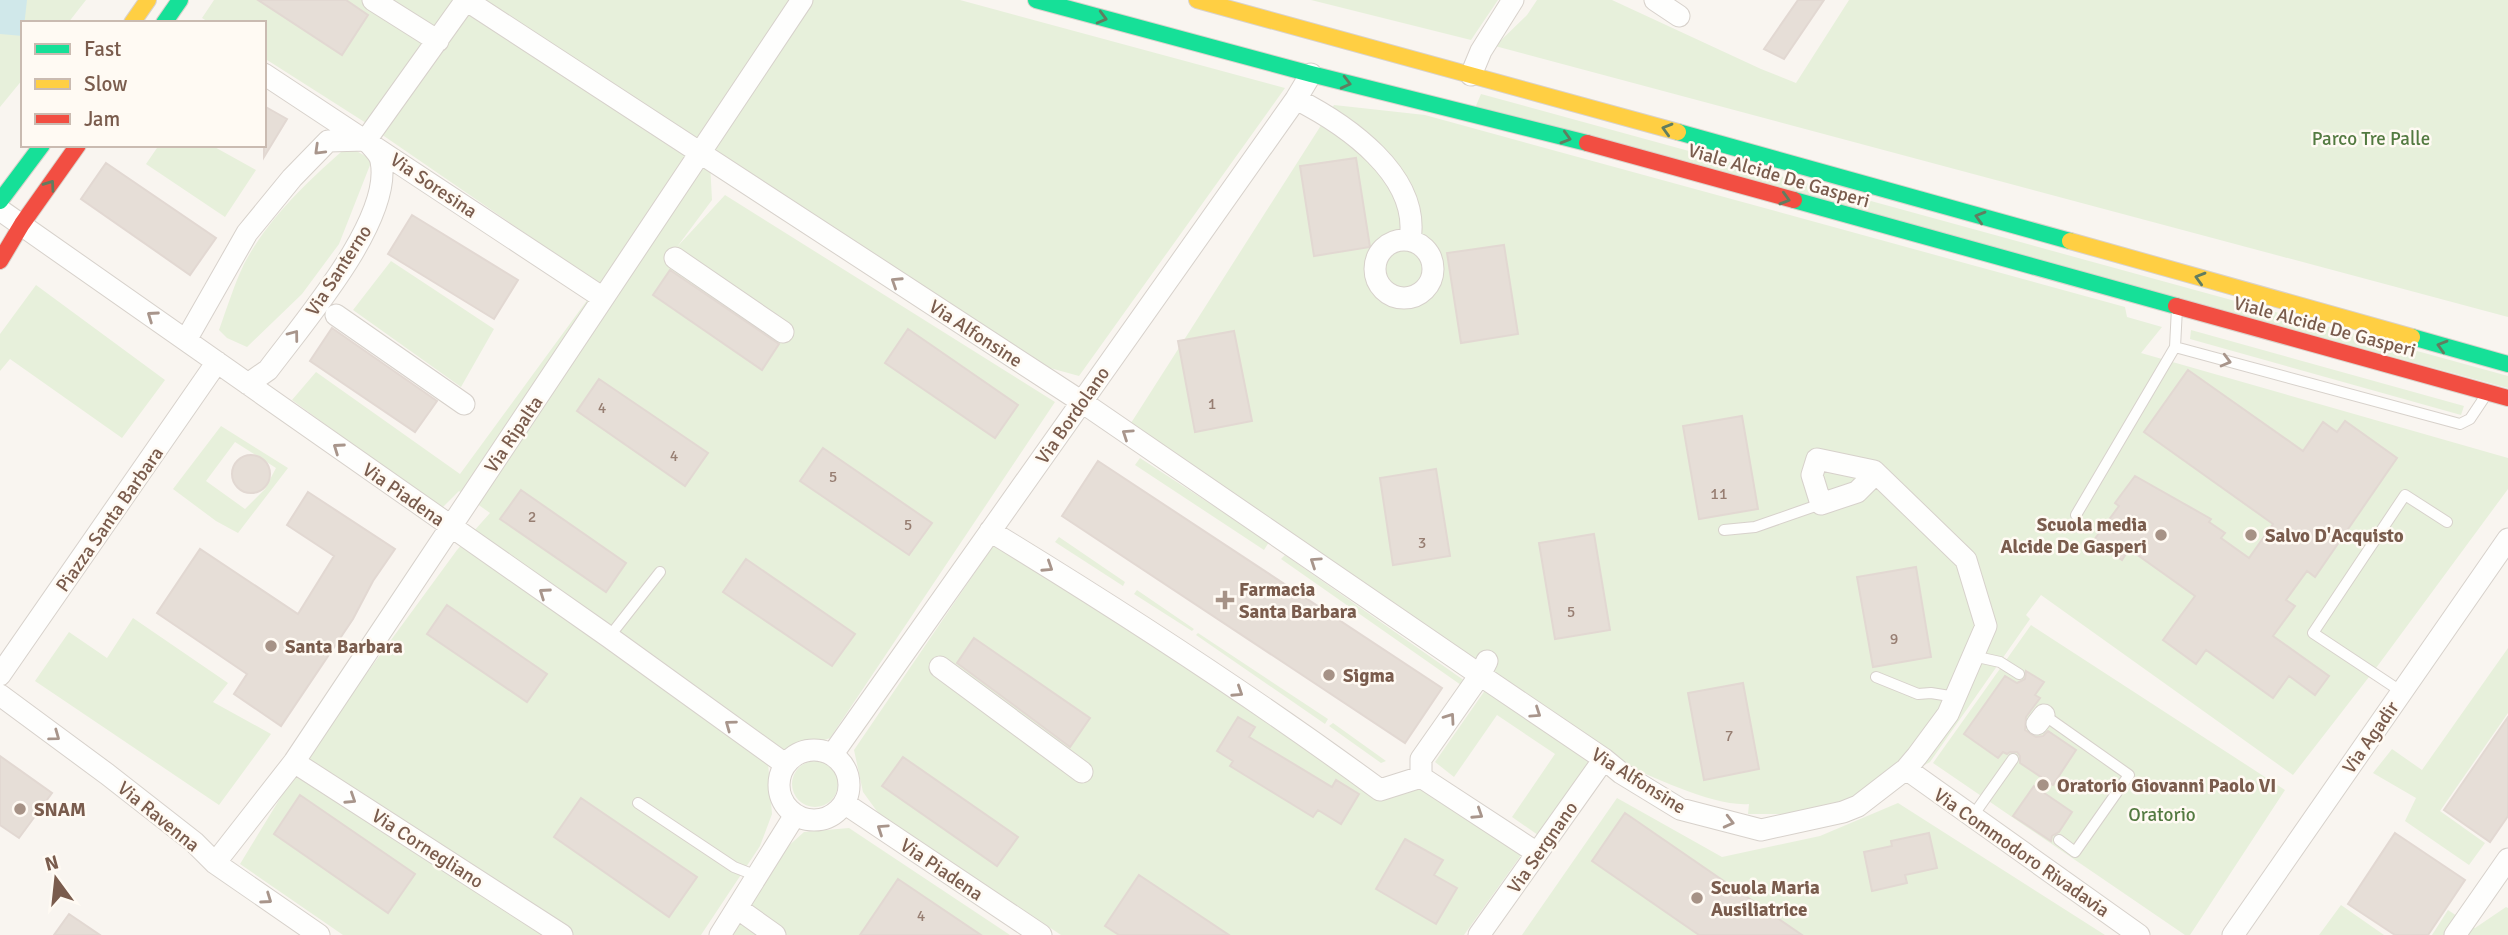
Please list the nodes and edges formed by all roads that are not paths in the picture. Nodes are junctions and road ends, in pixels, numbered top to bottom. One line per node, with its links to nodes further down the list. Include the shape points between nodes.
1 (148, 0): 11 (street)
2 (180, 0): 12 (street)
3 (373, 0): 14 (street)
4 (466, 0): 14 (street); 22 (street, Via Alfonsine)
5 (802, 0): 22 (street, Via Ripalta)
6 (1036, 0): 15 (street, Viale Alcide De Gasperi, one-way to 15)
7 (1198, 0): 13 (street, Viale Alcide De Gasperi)
8 (1513, 0): 17 (street, via 1481,51)
9 (1655, 0): 10 (street)
10 (1679, 16)
11 (133, 21)
12 (165, 21)
13 (1322, 35): 15 (street); 17 (street, Viale Alcide De Gasperi, via 1400,54)
14 (438, 41): 19 (street)
15 (1314, 63): 17 (street, Viale Alcide De Gasperi, one-way to 17); 18 (street, Via Bordolano)
16 (266, 75): 19 (street, Via Soresina)
17 (1466, 93): 30 (street, Viale Alcide De Gasperi, one-way to 30, via 1557,135); 36 (street, Viale Alcide De Gasperi, one-way to 17)
18 (1296, 99): 26 (street, via 1345,127 1393,174 1406,202); 40 (street, Via Bordolano)
19 (366, 140): 29 (street, Via Soresina); 33 (street, one-way to 33, via 328,141 292,178 247,233); 37 (street, Via Santerno, one-way to 19, via 268,370 354,250 373,215 382,179 381,158)
20 (40, 147): 23 (street)
21 (77, 147): 25 (street, one-way to 21)
22 (699, 154): 29 (street, Via Ripalta); 40 (street, Via Alfonsine, one-way to 22)
23 (0, 201)
24 (0, 210): 25 (street)
25 (22, 224): 28 (street); 33 (street, Via Piadena, one-way to 25)
26 (1410, 240)
27 (675, 258): 32 (street)
28 (0, 261)
29 (603, 298): 46 (street, Via Ripalta)
30 (2177, 308): 34 (lane); 38 (street, Viale Alcide De Gasperi)
31 (336, 316): 41 (street)
32 (783, 332)
33 (186, 340): 35 (street, Via Piadena)
34 (2175, 347): 38 (lane, one-way to 38, via 2460,424 2470,419); 44 (lane)
35 (217, 362): 37 (street, Via Piadena); 56 (street, Piazza Santa Barbara)
36 (2508, 364)
37 (247, 384): 46 (street, Via Piadena, one-way to 37)
38 (2488, 393): 39 (street, Viale Alcide De Gasperi)
39 (2508, 398)
40 (1082, 402): 48 (street, Via Bordolano); 54 (street, Via Alfonsine, one-way to 40)
41 (464, 404)
42 (1876, 473): 43 (street, via 1857,492); 43 (street, Via Alfonsine, via 1817,459 1812,475); 52 (street, Via Alfonsine, via 1966,560 1986,626)
43 (1821, 504): 47 (lane, via 1755,527)
44 (2076, 515)
45 (2447, 522): 58 (lane, via 2405,495 2313,633)
46 (450, 527): 51 (street, Via Piadena, one-way to 46); 65 (street, Via Ripalta)
47 (1724, 530)
48 (990, 531): 62 (street, Via Bordolano); 69 (street, one-way to 69, via 1309,738 1380,790)
49 (2508, 539): 58 (street, Via Agadir)
50 (660, 572): 51 (lane)
51 (608, 637): 66 (street, Via Piadena, one-way to 51)
52 (1973, 656): 55 (lane, via 2000,662); 60 (street, Via Alfonsine)
53 (940, 667): 68 (street)
54 (1484, 668): 63 (street, Via Alfonsine, one-way to 63); 69 (street, one-way to 54, via 1421,760)
55 (2019, 674)
56 (0, 675)
57 (1876, 677): 60 (lane, via 1917,694)
58 (2402, 692): 87 (street, Via Agadir)
59 (0, 695): 77 (street, Via Ravenna, one-way to 77, via 129,791)
60 (1956, 697): 67 (street, Via Alfonsine)
61 (2040, 720): 74 (lane, via 2129,775 2075,852)
62 (832, 755): 66 (street, via 813,750 799,753); 71 (street, via 848,776)
63 (1604, 759): 67 (street, Via Alfonsine, one-way to 67, via 1680,810 1761,830 1858,806); 75 (street, Via Sergnano)
64 (2013, 759): 73 (lane)
65 (294, 762): 77 (street, Via Ripalta); 81 (street, Via Cornegliano, one-way to 81)
66 (785, 764): 72 (street, via 779,792)
67 (1906, 769): 73 (street, Via Commodoro Rivadavia)
68 (1082, 772)
69 (1421, 777): 75 (street, one-way to 75)
70 (638, 803): 78 (lane, via 734,867)
71 (844, 803): 72 (street, via 823,819); 84 (street, Via Piadena, one-way to 71)
72 (795, 816): 78 (street)
73 (1972, 817): 86 (street, Via Commodoro Rivadavia)
74 (2059, 840)
75 (1537, 853): 85 (street, Via Sergnano)
76 (2508, 859): 88 (street)
77 (215, 863): 80 (street, Via Ravenna, one-way to 80)
78 (757, 876): 79 (street)
79 (737, 908): 82 (street); 83 (street)
80 (319, 935)
81 (562, 935)
82 (720, 935)
83 (775, 935)
84 (1041, 935)
85 (1479, 935)
86 (2138, 935)
87 (2233, 935)
88 (2455, 935)

